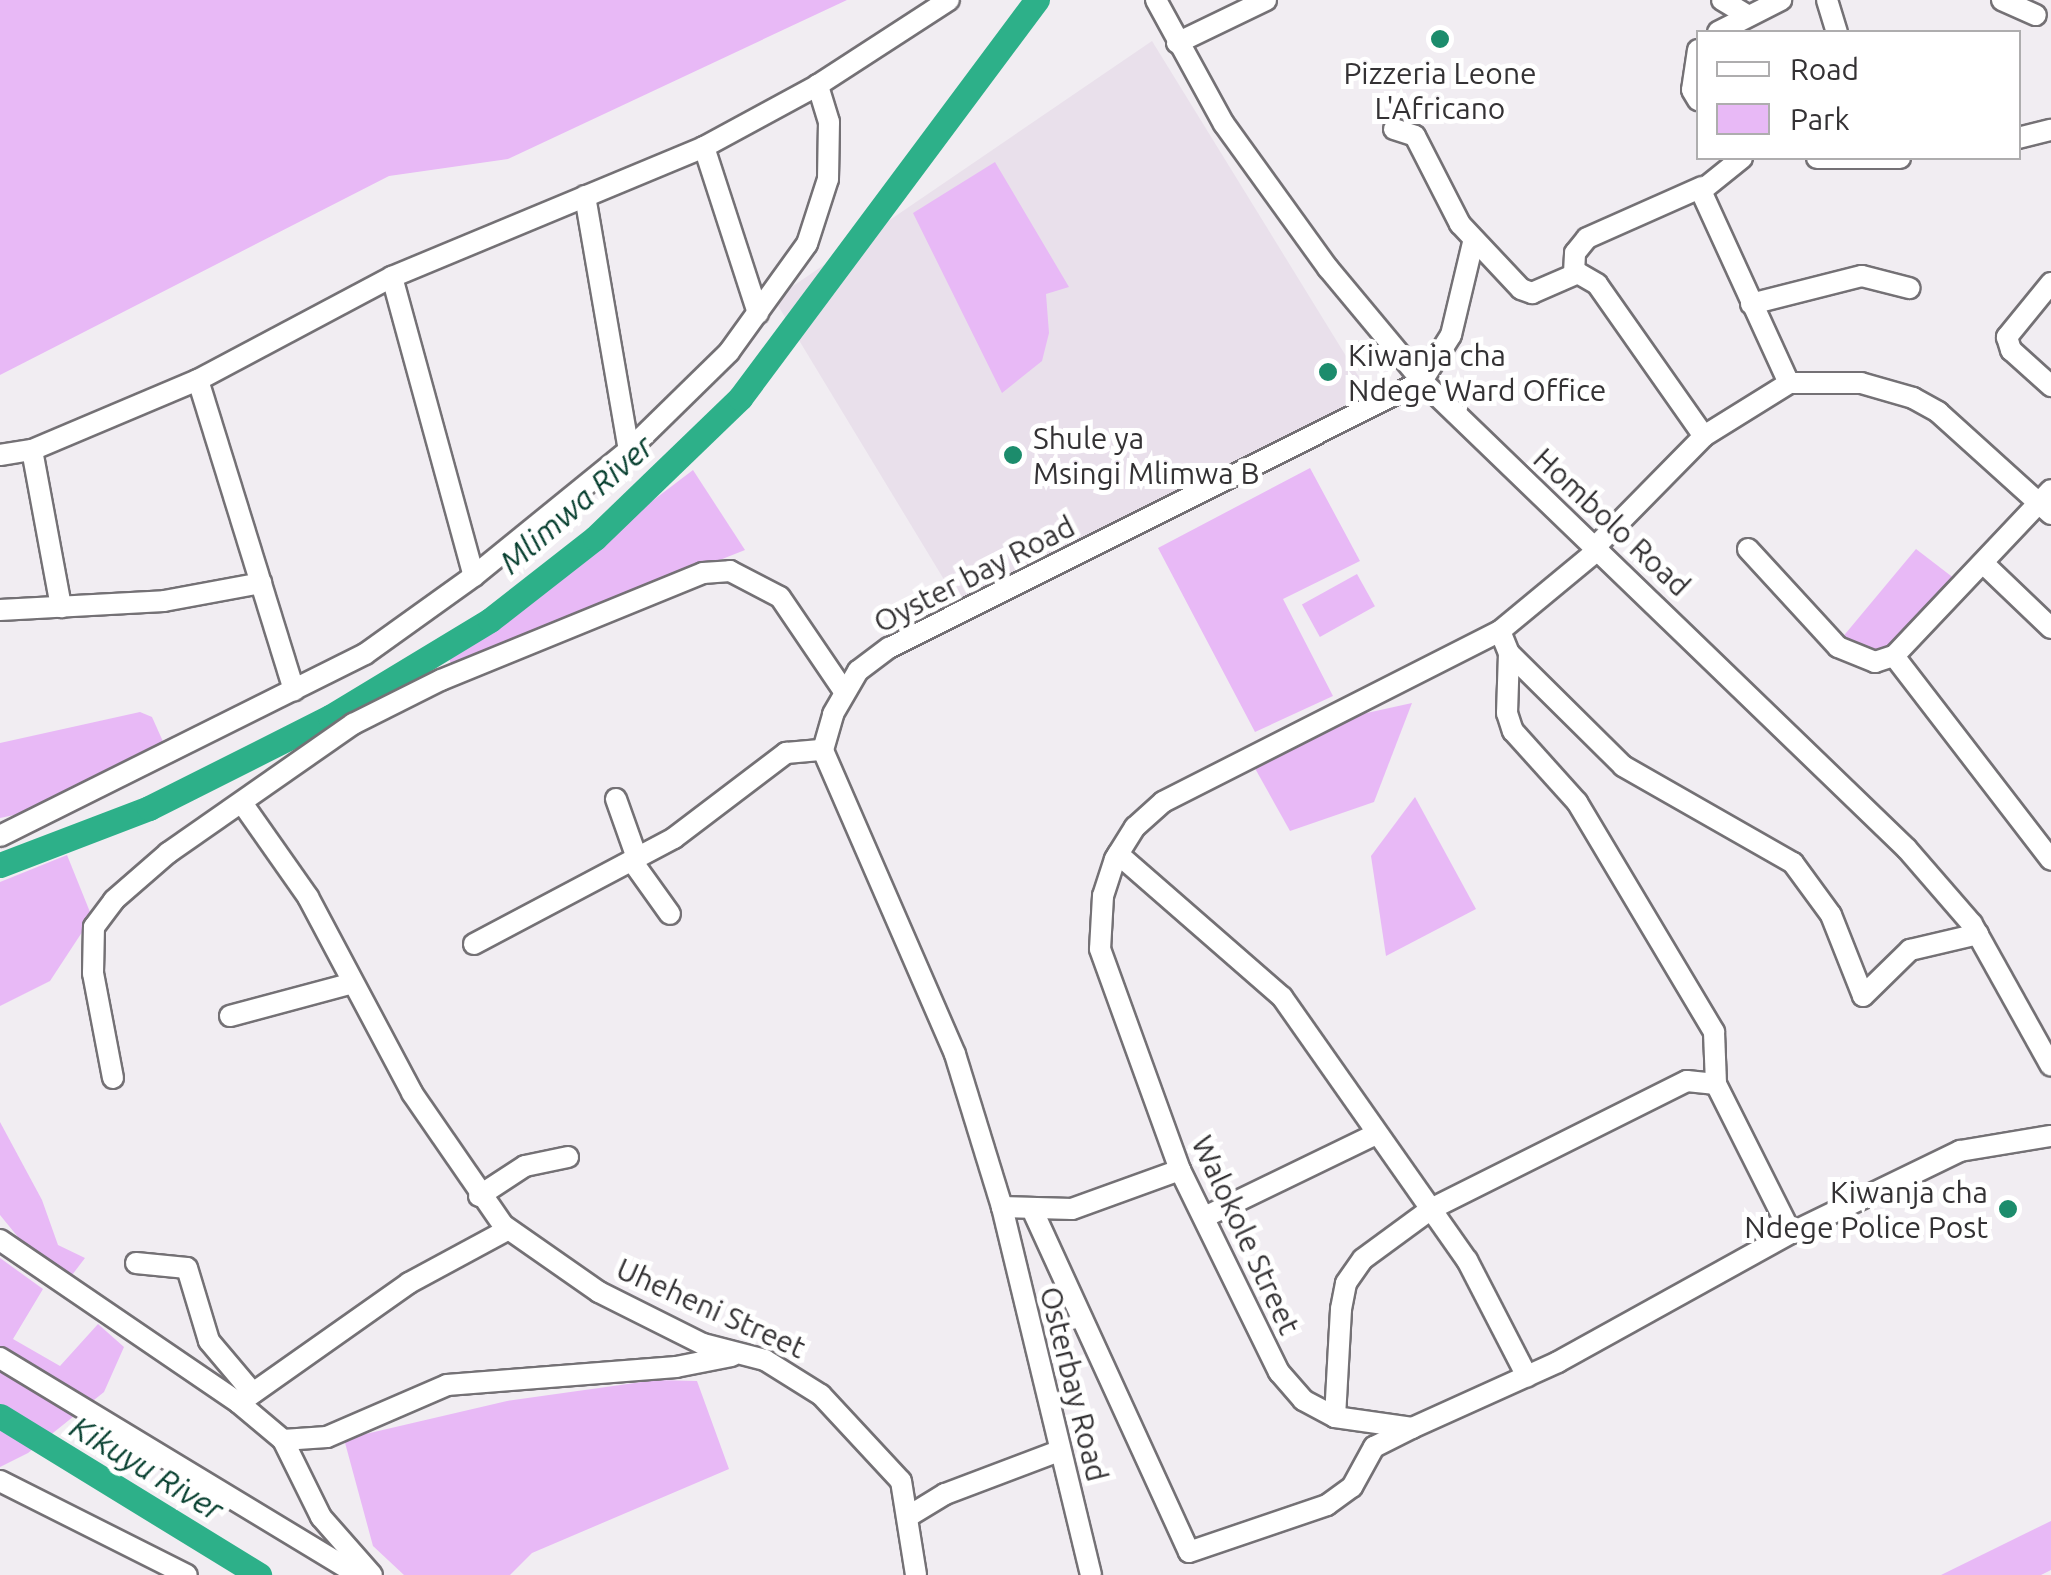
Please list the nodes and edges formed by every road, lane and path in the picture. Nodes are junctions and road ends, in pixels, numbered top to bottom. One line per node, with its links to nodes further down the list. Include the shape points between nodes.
1 (949, 0): 14 (street)
2 (1156, 0): 12 (street, Hombolo Road)
3 (1266, 0): 12 (street)
4 (1722, 0): 9 (street)
5 (1781, 0): 9 (street)
6 (1827, 0): 11 (street)
7 (2002, 0): 8 (street)
8 (2036, 15)
9 (1749, 16): 10 (street)
10 (1722, 30)
11 (1836, 30)
12 (1177, 43): 31 (street, Hombolo Road, via 1224,124 1328,268)
13 (1696, 63): 15 (street)
14 (818, 85): 19 (street); 29 (street, via 829,122 821,210 807,244)
15 (1696, 97)
16 (1394, 130): 23 (street, via 1406,130 1423,146)
17 (2051, 130): 18 (street)
18 (2021, 137)
19 (704, 146): 22 (street); 29 (street)
20 (1739, 160): 21 (street)
21 (1702, 186): 24 (street, via 1587,238 1575,253); 28 (street)
22 (586, 196): 25 (street); 36 (street)
23 (1473, 242): 24 (street, via 1532,293); 31 (street, via 1451,334)
24 (1574, 273): 34 (street, via 1613,301)
25 (392, 277): 30 (street); 42 (street)
26 (2051, 283): 33 (street, via 2008,336 2011,350)
27 (1909, 288): 28 (street, via 1862,276)
28 (1751, 304): 32 (street)
29 (758, 313): 36 (street, via 729,352)
30 (198, 380): 35 (street); 43 (street)
31 (1422, 381): 39 (street, Hombolo Road); 51 (street, Oyster bay Road, via 890,648)
32 (1789, 383): 34 (street, Walokole Street); 38 (street, via 1861,383 1913,398)
33 (2051, 386)
34 (1704, 436): 39 (street, Walokole Street)
35 (32, 450): 37 (street); 44 (street)
36 (629, 450): 42 (street)
37 (0, 455)
38 (2047, 502): 41 (street)
39 (1597, 548): 47 (street, Walokole Street); 60 (street, Hombolo Road, via 1881,823)
40 (1748, 548): 49 (street, via 1838,647 1875,662)
41 (1983, 564): 46 (street); 49 (street)
42 (474, 576): 50 (street, via 364,654)
43 (261, 582): 44 (street, via 164,601); 50 (street)
44 (61, 607): 45 (street)
45 (0, 610)
46 (2051, 628)
47 (1500, 631): 48 (street); 56 (street, Walokole Street, via 1202,777 1135,827)
48 (1509, 653): 60 (street, via 1642,782 1793,863 1831,916 1863,996 1910,950); 66 (street, via 1507,714 1514,731 1577,802 1714,1032)
49 (1894, 656): 58 (street)
50 (294, 691): 55 (street)
51 (844, 691): 52 (street, Oyster bay Road); 54 (street, via 780,597 730,571 703,572 441,680 353,724)
52 (823, 750): 57 (street, via 786,753); 72 (street, via 955,1054)
53 (616, 799): 57 (street)
54 (242, 803): 62 (street, Uheheni Street); 65 (street, via 154,865 94,927 92,972)
55 (0, 836)
56 (1118, 854): 67 (street, via 1282,997); 70 (street, Walokole Street, via 1103,896 1100,949)
57 (634, 860): 59 (street); 61 (street)
58 (2051, 860)
59 (670, 914)
60 (1978, 934): 64 (street, Hombolo Road)
61 (474, 944)
62 (353, 984): 63 (street); 71 (street, Uheheni Street)
63 (230, 1016)
64 (2051, 1066)
65 (113, 1078)
66 (1716, 1084): 74 (street, via 1687,1081 1651,1096); 77 (street)
67 (1376, 1134): 74 (street); 75 (street)
68 (2051, 1136): 77 (street, via 1960,1151)
69 (568, 1157): 71 (street, via 525,1166)
70 (1180, 1170): 73 (street, via 1072,1209); 75 (street, Walokole Street)
71 (479, 1196): 76 (street, Uheheni Street)
72 (1002, 1207): 73 (street); 87 (street, Osterbay Road)
73 (1032, 1209): 85 (street, via 1189,1552 1327,1505 1352,1488 1374,1447)
74 (1431, 1209): 82 (street, via 1486,1290); 84 (street, via 1380,1243 1346,1283)
75 (1204, 1217): 84 (street, Walokole Street, via 1260,1345 1303,1400)
76 (508, 1230): 80 (street, Uheheni Street, via 599,1292); 83 (street, via 409,1283)
77 (1791, 1234): 82 (street)
78 (0, 1240): 83 (street)
79 (136, 1263): 83 (street, via 186,1268 210,1341)
80 (734, 1356): 86 (street, via 676,1367 447,1385 327,1437); 89 (street, Uheheni Street, via 765,1360 821,1396 901,1481)
81 (0, 1358): 91 (street)
82 (1527, 1376): 85 (street)
83 (246, 1398): 86 (street)
84 (1335, 1418): 85 (street, Walokole Street)
85 (1412, 1428)
86 (283, 1440): 92 (street, via 321,1516)
87 (1059, 1451): 89 (street, via 945,1494); 94 (street, Osterbay Road)
88 (0, 1481): 90 (street)
89 (908, 1516): 93 (street, Uheheni Street)
90 (187, 1575)
91 (358, 1575)
92 (372, 1575)
93 (916, 1575)
94 (1091, 1575)

